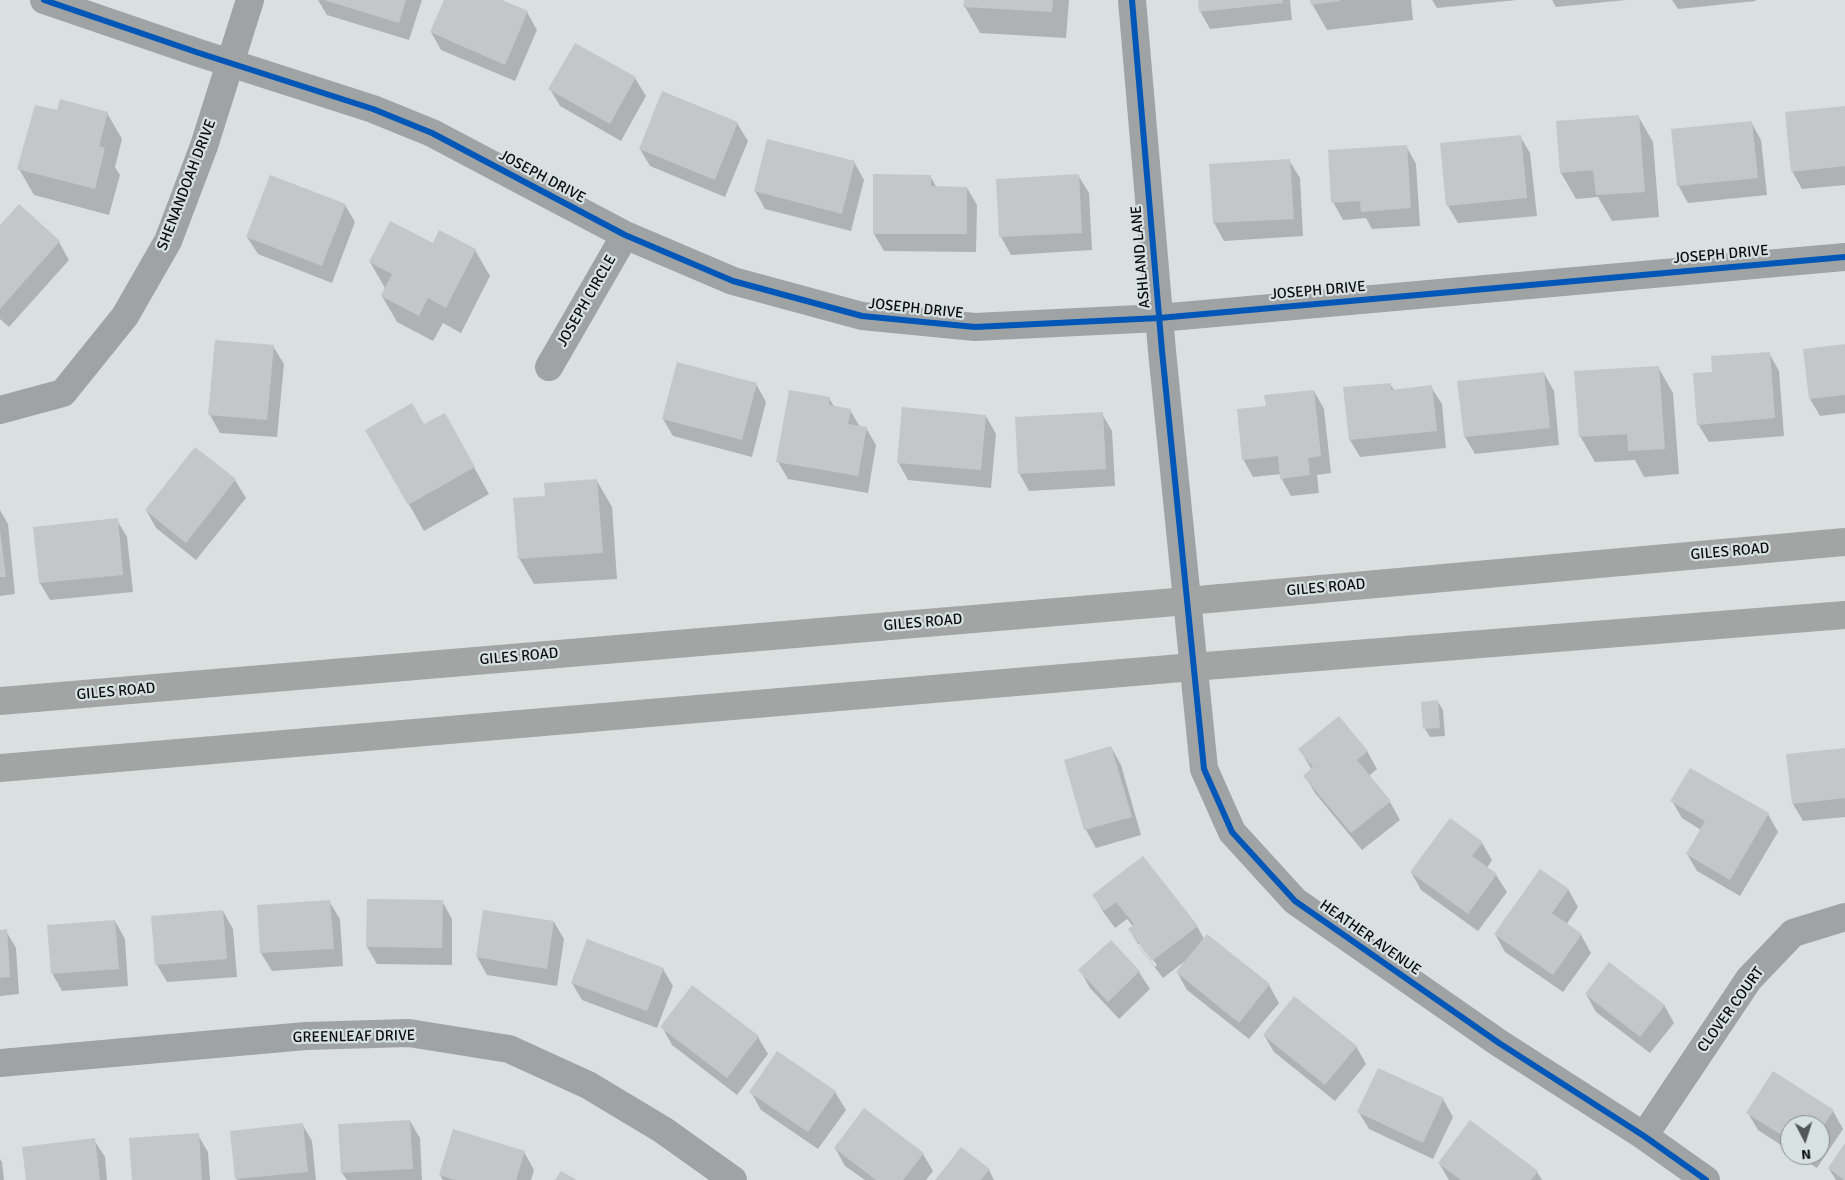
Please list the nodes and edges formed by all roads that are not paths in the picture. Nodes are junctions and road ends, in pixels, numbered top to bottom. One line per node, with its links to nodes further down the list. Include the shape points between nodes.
1 (44, 0): 4 (street, JOSEPH DRIVE)
2 (250, 0): 4 (street, SHENANDOAH DRIVE)
3 (1132, 0): 7 (street, ASHLAND LANE)
4 (231, 62): 5 (street, JOSEPH DRIVE, via 373,110 432,134); 9 (street, SHENANDOAH DRIVE, via 168,241 126,316 63,393)
5 (625, 235): 7 (street, JOSEPH DRIVE, via 733,281 862,316 975,327); 8 (street, JOSEPH CIRCLE)
6 (1845, 257): 7 (street, JOSEPH DRIVE)
7 (1159, 318): 11 (street, ASHLAND LANE)
8 (549, 367)
9 (0, 410)
10 (1845, 542): 11 (main road, GILES ROAD)
11 (1187, 601): 13 (street, HEATHER AVENUE); 14 (main road, GILES ROAD)
12 (1845, 615): 13 (main road)
13 (1193, 667): 15 (main road); 18 (street, HEATHER AVENUE, via 1204,769 1232,832 1295,901 1498,1043)
14 (0, 701)
15 (0, 768)
16 (1845, 917): 18 (street, CLOVER COURT, via 1793,933 1749,979)
17 (0, 1063): 19 (street, GREENLEAF DRIVE, via 306,1036 409,1033 509,1049 588,1085 663,1130)
18 (1644, 1136): 20 (street, HEATHER AVENUE)
19 (733, 1180)
20 (1706, 1180)

